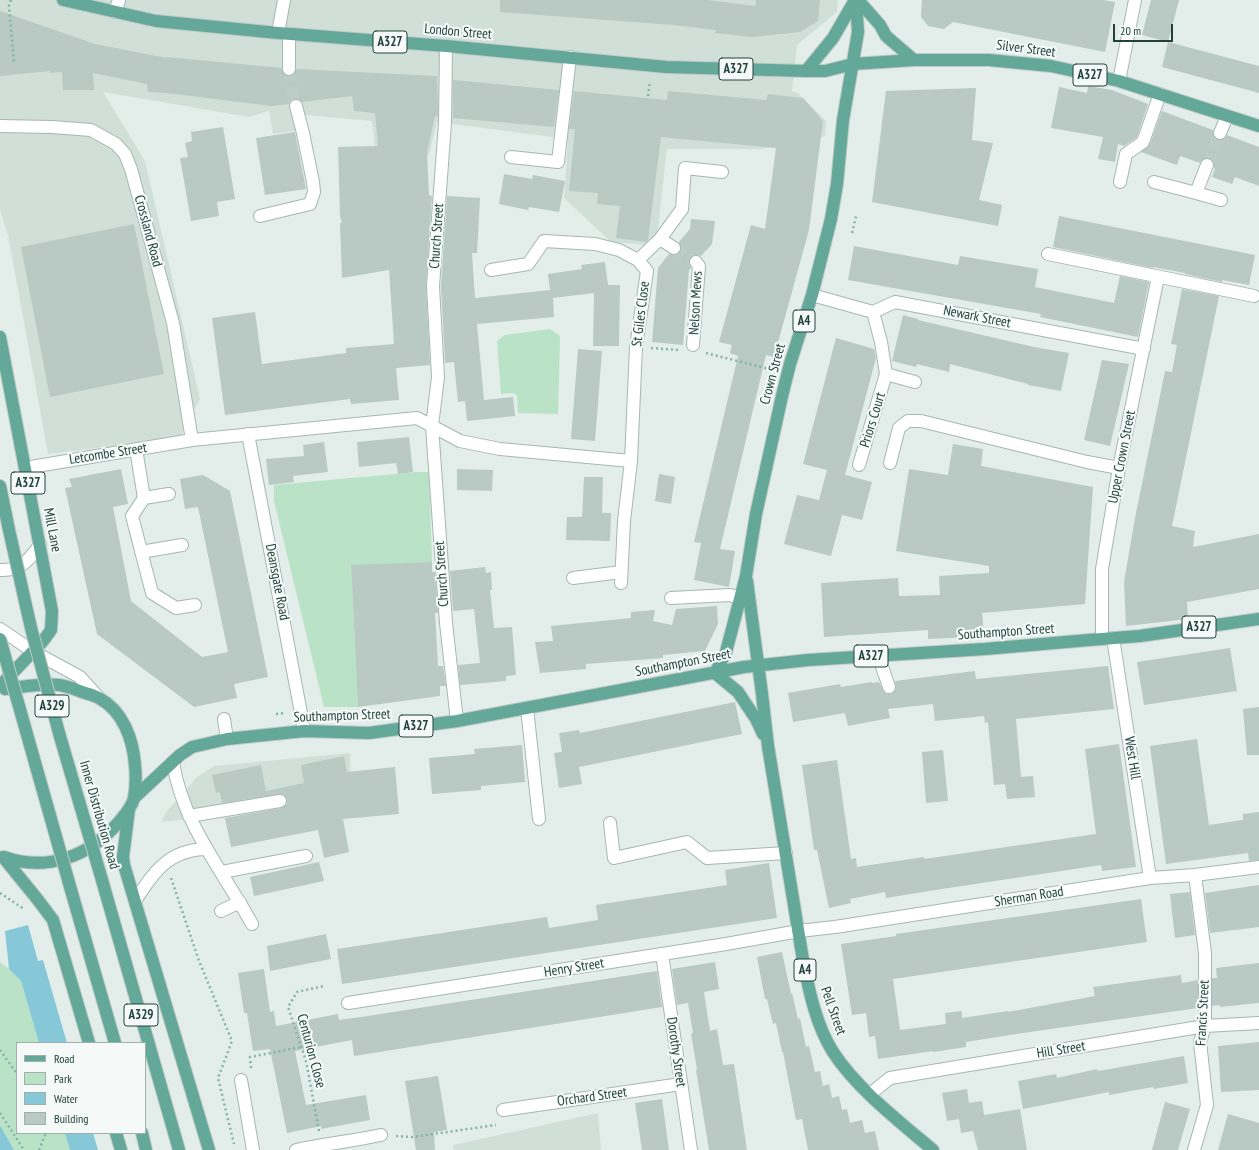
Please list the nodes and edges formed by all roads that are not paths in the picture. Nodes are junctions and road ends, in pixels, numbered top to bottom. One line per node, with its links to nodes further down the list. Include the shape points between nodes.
1 (63, 0): 6 (main road, London Street / A327)
2 (119, 0): 6 (street)
3 (284, 0): 7 (street)
4 (856, 0): 10 (main road, via 880,25 886,36); 11 (main road, A4, via 858,32); 13 (main road, via 832,38)
5 (1135, 0): 14 (street)
6 (115, 12): 7 (main road, London Street / A327, via 156,21)
7 (283, 34): 8 (main road, London Street / A327); 12 (street)
8 (446, 46): 9 (main road, London Street / A327); 44 (street, Church Street, via 445,123 433,286 438,377)
9 (570, 57): 13 (main road, London Street / A327, via 666,67); 21 (street, via 558,162)
10 (914, 60): 11 (main road, Silver Street / A327); 14 (main road, Silver Street / A327, via 988,60 1051,66)
11 (853, 64): 13 (main road, London Street / A327, via 824,71); 36 (main road, Crown Street / A4, via 843,120 831,219)
12 (289, 69)
13 (806, 71)
14 (1118, 81): 15 (main road, Silver Street / A327)
15 (1160, 94): 17 (main road, Silver Street / A327); 24 (street, via 1143,142 1126,154)
16 (296, 106): 28 (street, via 313,182 313,198 310,204)
17 (1227, 116): 19 (main road, Silver Street / A327); 20 (street)
18 (0, 126): 46 (street, Crossland Road, via 91,130 116,144 125,154 173,323)
19 (1259, 126)
20 (1220, 133)
21 (511, 157)
22 (1207, 166): 26 (street)
23 (722, 172): 29 (street, via 685,168 682,209)
24 (1120, 182)
25 (1154, 182): 26 (street)
26 (1196, 193): 27 (street)
27 (1222, 200)
28 (260, 216)
29 (660, 239): 30 (street); 32 (street)
30 (674, 248)
31 (1048, 254): 35 (street)
32 (638, 260): 34 (street, St Giles Close, via 619,250 595,244 544,241 528,264); 48 (street, St Giles Close, via 647,271 636,347)
33 (696, 262): 40 (street, Nelson Mews, via 699,266)
34 (491, 270)
35 (1158, 277): 37 (street); 41 (street, Upper Crown Street)
36 (812, 295): 38 (street); 60 (main road, Crown Street / A4, via 776,417)
37 (1254, 296)
38 (874, 312): 41 (street, Newark Street, via 895,302); 42 (street, Priors Court)
39 (0, 337): 51 (main road, Mill Lane / A327)
40 (692, 349)
41 (1144, 349): 52 (street, Upper Crown Street)
42 (886, 374): 43 (street, Priors Court); 50 (street, Priors Court)
43 (915, 382)
44 (432, 426): 45 (street, via 417,418); 48 (street, via 460,441 500,449); 79 (street, Church Street, via 446,623)
45 (248, 434): 46 (street); 80 (street, Deansgate Road)
46 (192, 440): 47 (street, Letcombe Street)
47 (136, 449): 51 (street, Letcombe Street); 55 (street)
48 (631, 462): 61 (street, St Giles Close, via 621,578)
49 (890, 463): 52 (street, via 899,428 908,421 921,421)
50 (859, 465)
51 (25, 468): 56 (main road, Mill Lane / A327)
52 (1119, 468): 67 (street, Upper Crown Street, via 1102,569)
53 (0, 486): 117 (main road, Inner Distribution Road / A329, bridge, via 31,628 59,733)
54 (169, 494): 55 (street)
55 (144, 498): 58 (street, via 132,516)
56 (40, 545): 59 (street, via 30,559 18,568); 69 (main road, Mill Lane / A327, via 52,620 50,630)
57 (182, 545): 58 (street)
58 (142, 552): 64 (street, via 152,593 176,608)
59 (0, 570)
60 (746, 576): 63 (main road, Crown Street); 71 (main road, Crown Street / A4)
61 (573, 578)
62 (671, 598): 63 (street, via 730,595)
63 (740, 598): 72 (main road, Crown Street, via 726,652)
64 (195, 605)
65 (1259, 620): 67 (main road, Southampton Street / A327)
66 (0, 629): 69 (street)
67 (1108, 639): 70 (main road, Southampton Street / A327); 96 (street, West Hill)
68 (0, 640): 107 (main road, A329, bridge)
69 (34, 652): 73 (main road, Mill Lane / A327); 76 (street, via 80,677)
70 (878, 655): 71 (main road, Southampton Street / A327); 74 (street)
71 (758, 666): 72 (main road, Southampton Street / A327); 82 (main road, Pell Street / A4)
72 (715, 673): 77 (main road, Southampton Street / A327); 82 (main road, Pell Street / A4, via 741,696 756,719)
73 (0, 686)
74 (889, 687)
75 (0, 689): 76 (main road, via 40,684 61,685)
76 (99, 698): 85 (main road, via 114,709 130,736 136,778)
77 (527, 708): 79 (main road, Southampton Street / A327); 87 (street)
78 (224, 719): 81 (street)
79 (457, 721): 80 (main road, Southampton Street / A327, via 369,733)
80 (304, 731): 81 (main road, Southampton Street / A327)
81 (227, 739): 83 (main road, Southampton Street / A327, via 192,747)
82 (768, 746): 90 (main road, Pell Street / A4)
83 (173, 762): 85 (main road, Southampton Street / A327); 86 (street, via 176,781)
84 (280, 801): 86 (street)
85 (132, 803): 91 (main road, Southampton Street, via 108,834 70,857 35,864 16,862); 97 (main road, A329, via 123,857)
86 (189, 816): 89 (street)
87 (539, 819)
88 (610, 823): 90 (street, via 614,858 687,842 707,858)
89 (206, 849): 94 (street); 97 (street, via 192,849 164,862)
90 (786, 853): 101 (main road, Pell Street / A4)
91 (2, 856): 106 (main road, via 53,920)
92 (306, 856): 94 (street)
93 (1259, 867): 95 (street, Sherman Road)
94 (222, 872): 98 (street)
95 (1195, 875): 96 (street, Sherman Road); 105 (street, Francis Street, via 1205,953)
96 (1150, 878): 101 (street, Sherman Road)
97 (135, 901): 118 (main road, A329)
98 (240, 902): 99 (street); 100 (street)
99 (221, 911)
100 (252, 924)
101 (799, 931): 102 (street, Henry Street); 110 (main road, Pell Street / A4, via 809,991 824,1034 842,1065)
102 (662, 954): 103 (street, Henry Street); 109 (street, Dorothy Street)
103 (348, 1003)
104 (1259, 1023): 105 (street, Hill Street)
105 (1205, 1026): 110 (street, Hill Street, via 890,1078); 123 (street, Francis Street, via 1200,1042 1206,1105)
106 (89, 1042)
107 (115, 1042)
108 (241, 1080): 119 (street)
109 (681, 1084): 111 (street, Orchard Street); 121 (street, Dorothy Street)
110 (870, 1094): 122 (main road, Pell Street / A4)
111 (503, 1110)
112 (116, 1134): 115 (main road)
113 (142, 1134): 116 (main road)
114 (381, 1135): 120 (street)
115 (121, 1150)
116 (146, 1150)
117 (180, 1150)
118 (209, 1150)
119 (253, 1150)
120 (296, 1150)
121 (691, 1150)
122 (933, 1150)
123 (1194, 1150)

